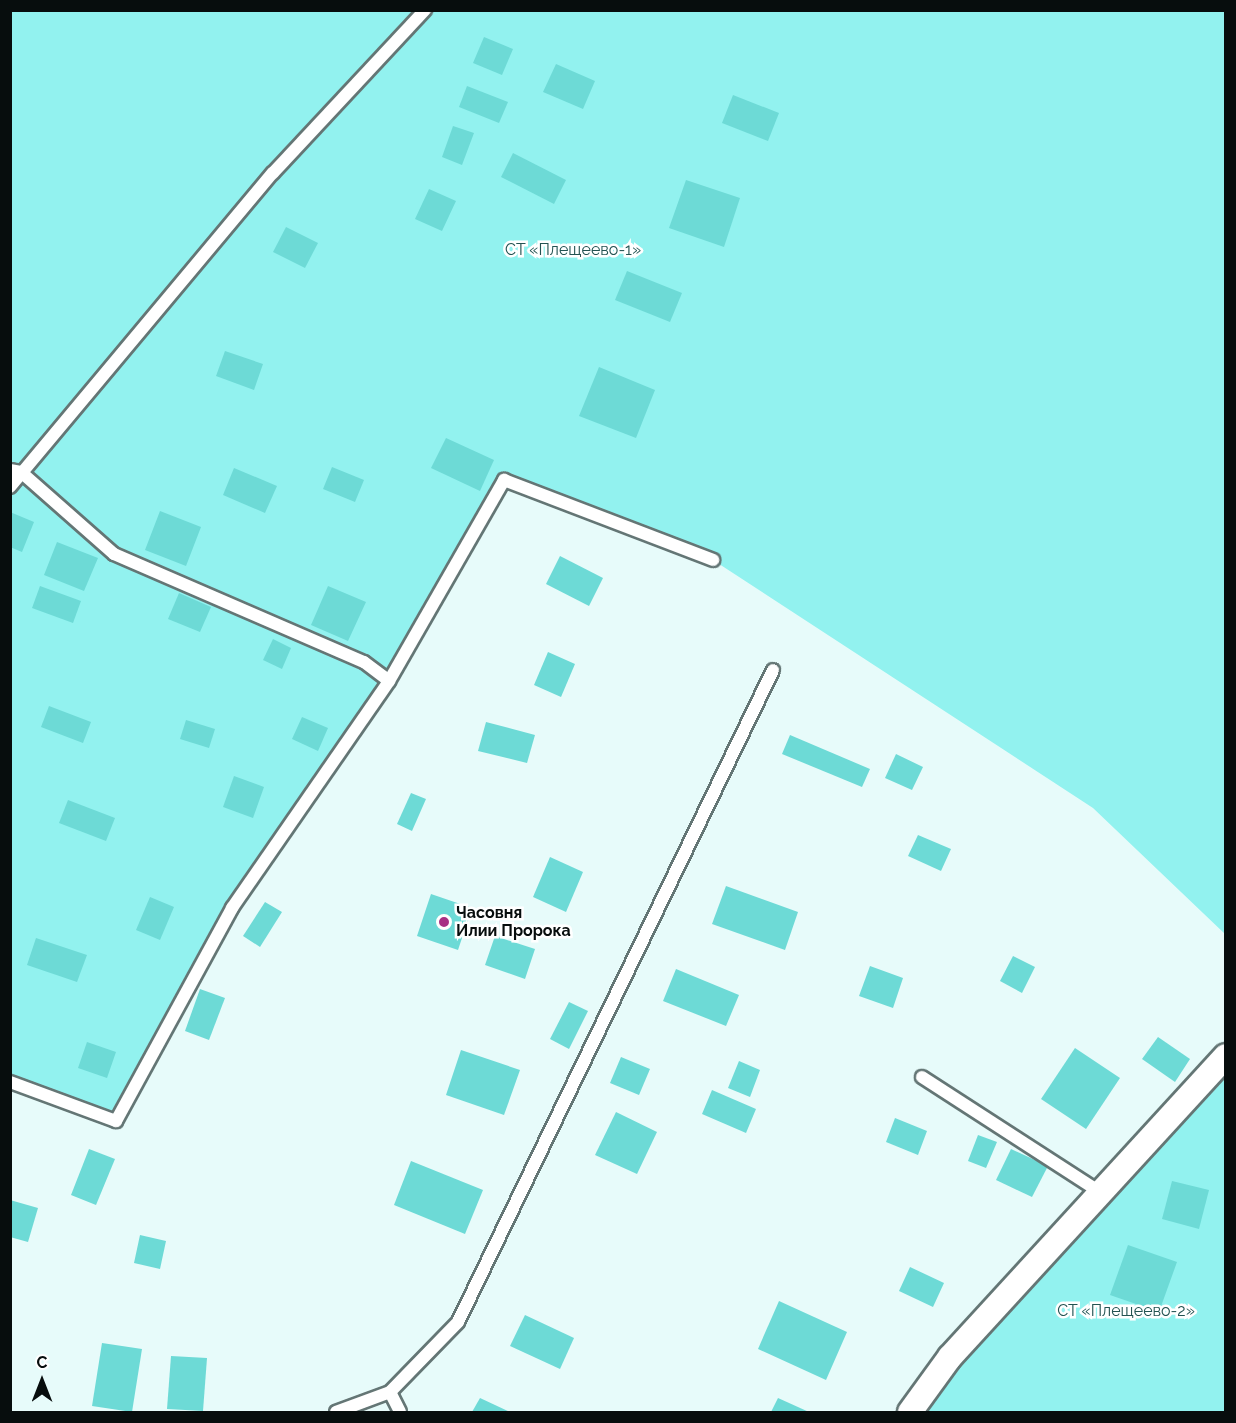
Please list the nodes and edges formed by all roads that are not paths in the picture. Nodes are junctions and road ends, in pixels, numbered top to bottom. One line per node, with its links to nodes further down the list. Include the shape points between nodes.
1 (425, 10): 2 (lane, via 273,173)
2 (16, 471): 3 (lane); 6 (lane, via 114,554 364,662)
3 (10, 487)
4 (713, 560): 6 (lane, via 504,480)
5 (773, 670): 11 (lane, via 458,1322)
6 (388, 681): 9 (lane, via 232,908 116,1121)
7 (1226, 1056): 10 (street)
8 (922, 1077): 10 (lane)
9 (10, 1082)
10 (1098, 1191): 14 (street, via 950,1357)
11 (390, 1392): 12 (lane); 13 (lane)
12 (336, 1413)
13 (400, 1413)
14 (910, 1413)

